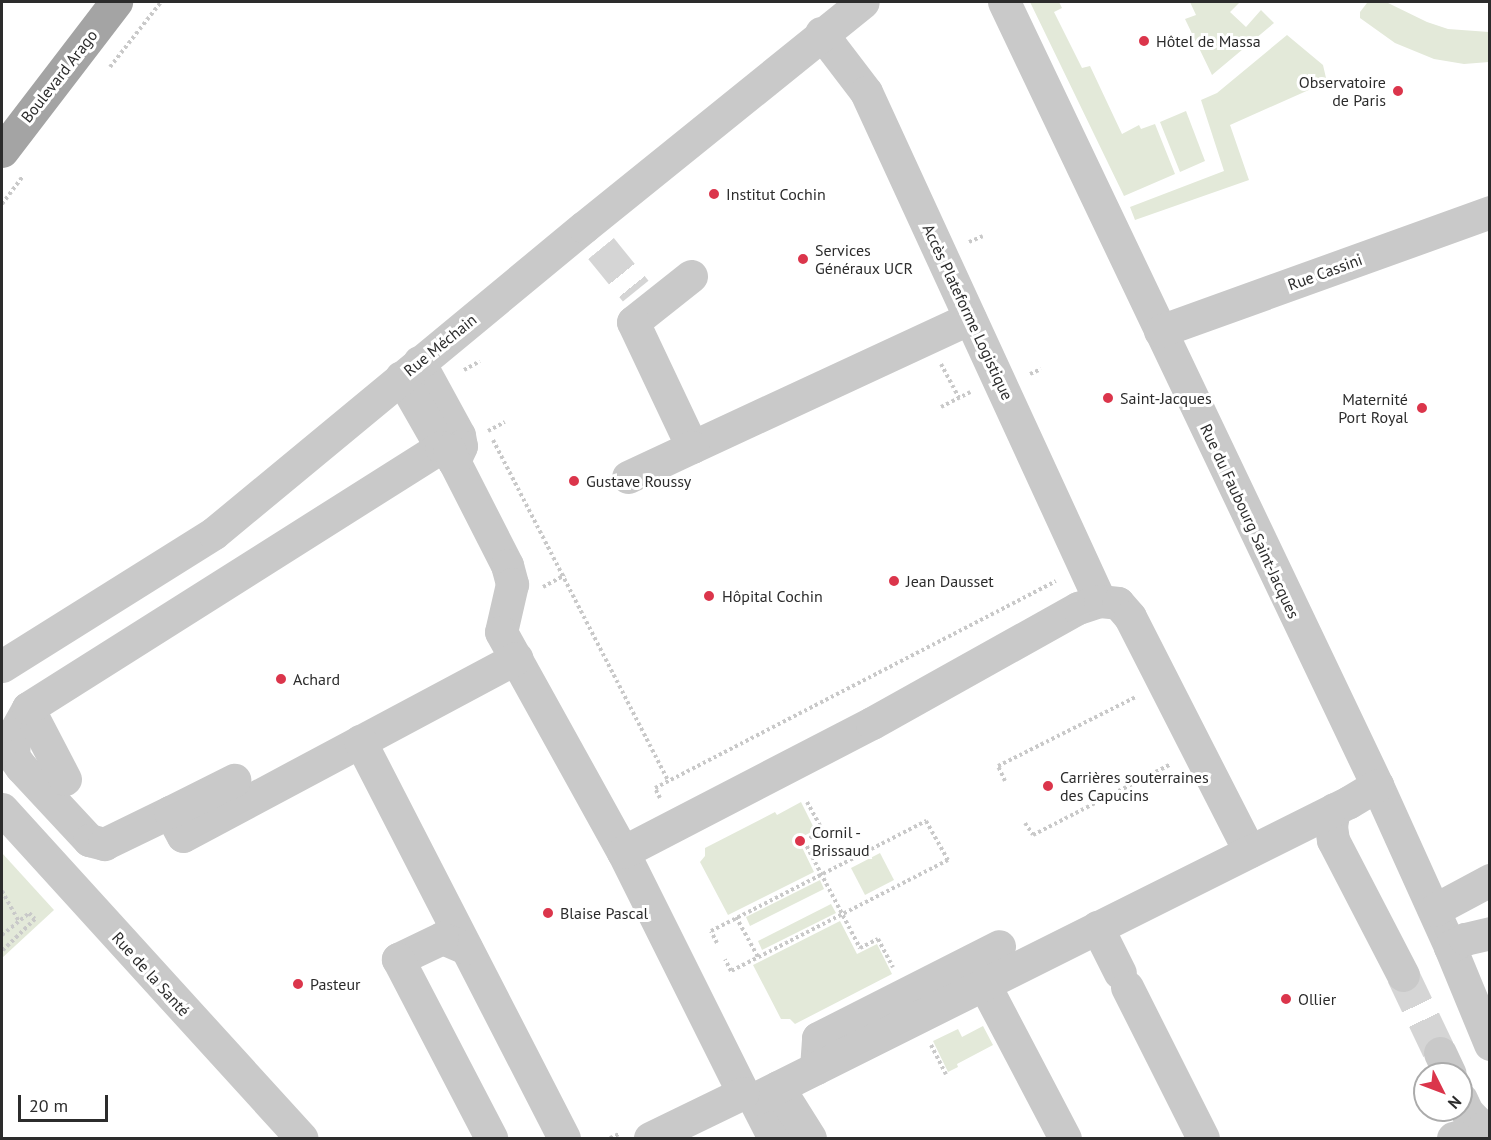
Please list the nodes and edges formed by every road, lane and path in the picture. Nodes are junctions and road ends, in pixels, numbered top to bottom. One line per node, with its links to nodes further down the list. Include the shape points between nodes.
1 (116, 2): 5 (main road, Boulevard Arago)
2 (863, 2): 4 (street, Rue Méchain)
3 (1004, 2): 11 (street, Rue du Faubourg Saint-Jacques)
4 (821, 33): 10 (street, Accès Plateforme Logistique, via 866,92); 12 (street, Rue Méchain, via 593,238)
5 (2, 151)
6 (1490, 212): 11 (street, Rue Cassini)
7 (983, 236): 8 (path)
8 (969, 242)
9 (691, 276): 18 (street, via 643,300 633,322)
10 (970, 318): 18 (street); 21 (street, Accès Plateforme Logistique)
11 (1160, 331): 32 (street, Rue du Faubourg Saint-Jacques)
12 (410, 370): 19 (street, via 459,435 461,446); 23 (street, Rue Méchain, via 214,533)
13 (974, 390): 14 (path)
14 (940, 407)
15 (483, 421): 17 (path)
16 (505, 422): 17 (path)
17 (488, 431): 30 (path)
18 (692, 447): 20 (street)
19 (448, 454): 22 (street, via 507,565 512,584 501,632); 25 (street)
20 (628, 477)
21 (1089, 604): 24 (street, via 1118,603 1130,616); 30 (path, via 1064,577); 40 (street, via 872,723)
22 (511, 650): 26 (street); 40 (street)
23 (2, 666)
24 (1164, 683): 31 (path, via 998,766); 39 (street)
25 (15, 724): 28 (street); 37 (street, via 13,756 89,840 104,844)
26 (345, 739): 37 (street, via 183,836); 54 (street)
27 (1175, 762): 38 (path, via 1033,835)
28 (65, 779)
29 (234, 780): 37 (street)
30 (668, 781): 34 (path, via 655,788)
31 (1005, 781)
32 (1377, 785): 36 (street); 44 (street, Rue du Faubourg Saint-Jacques)
33 (807, 802): 41 (path, via 822,831 804,841)
34 (662, 803)
35 (2, 809): 66 (street, Rue de la Santé)
36 (1334, 809): 39 (street); 59 (street, via 1333,840)
37 (170, 813)
38 (1025, 823)
39 (1249, 851): 48 (street)
40 (623, 852): 63 (street)
41 (821, 874): 45 (path); 45 (path, via 927,821 948,860); 46 (path)
42 (1490, 880): 44 (street)
43 (2, 891): 47 (path)
44 (1434, 910): 53 (street, Rue du Faubourg Saint-Jacques)
45 (842, 914): 56 (path); 58 (path, via 860,948 878,939)
46 (736, 917): 51 (path, via 711,931); 56 (path)
47 (19, 922): 50 (path); 55 (path, via 29,913 35,919)
48 (1097, 927): 60 (street); 73 (street)
49 (1490, 933): 53 (street)
50 (2, 935)
51 (717, 943)
52 (999, 946): 62 (street, via 818,1038)
53 (1450, 946): 61 (street, Rue du Faubourg Saint-Jacques)
54 (466, 948): 67 (street, via 442,938 398,959); 68 (street)
55 (2, 951)
56 (758, 957): 57 (path, via 731,970)
57 (725, 958)
58 (894, 970)
59 (1403, 975)
60 (984, 984): 62 (street); 72 (street)
61 (1490, 1044)
62 (816, 1068): 63 (street)
63 (758, 1093): 69 (street); 70 (street); 71 (street)
64 (1473, 1118): 65 (street)
65 (1490, 1130)
66 (301, 1138)
67 (490, 1138)
68 (564, 1138)
69 (650, 1138)
70 (774, 1138)
71 (810, 1138)
72 (1065, 1138)
73 (1203, 1138)

